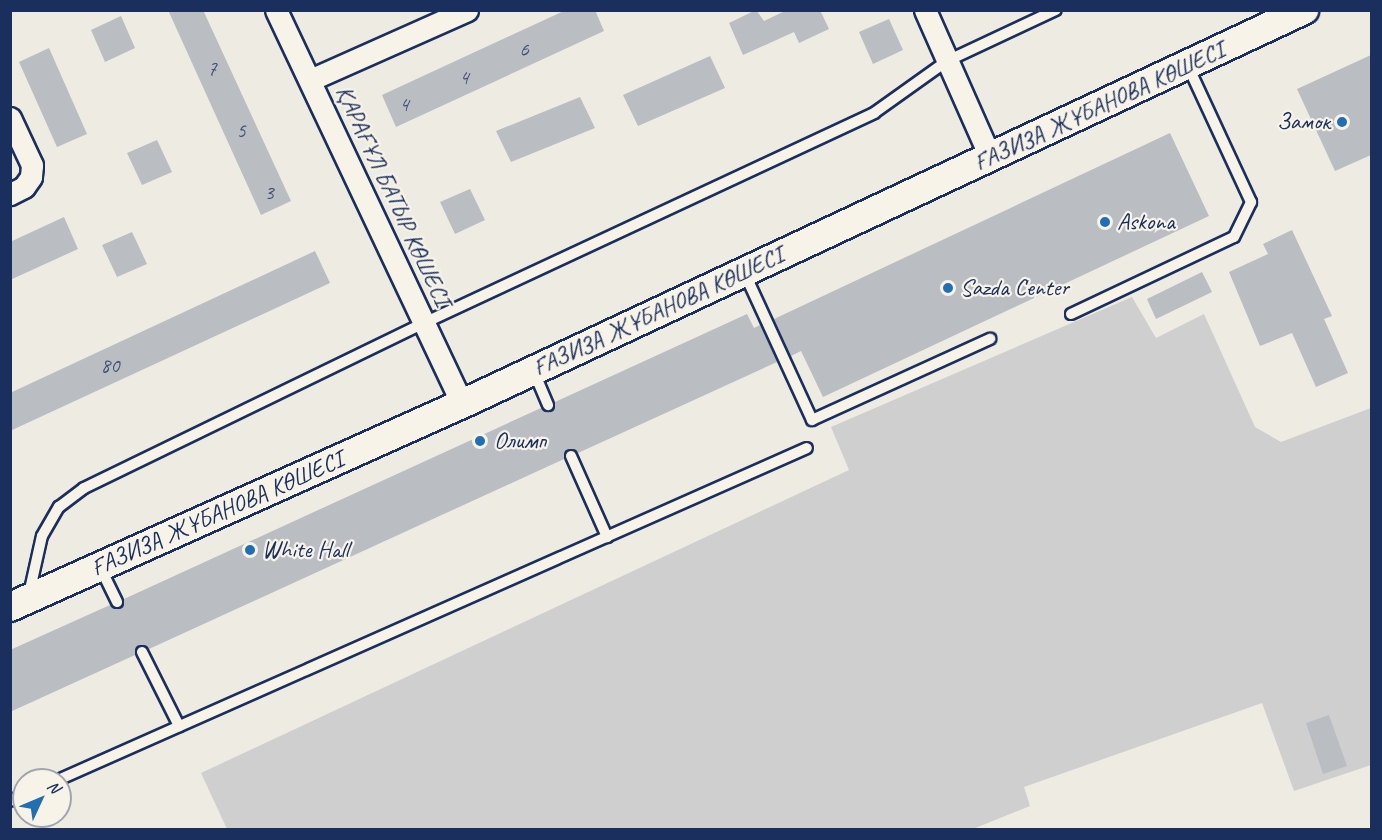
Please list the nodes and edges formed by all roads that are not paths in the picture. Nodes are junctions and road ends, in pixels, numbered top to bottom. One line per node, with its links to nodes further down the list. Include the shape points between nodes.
1 (276, 10): 8 (street, ҚАРАҒҰЛ БАТЫР КӨШЕСІ)
2 (467, 10): 8 (street)
3 (925, 10): 6 (street)
4 (1056, 10): 6 (lane)
5 (1304, 10): 7 (street, ҒАЗИЗА ЖҰБАНОВА КӨШЕСІ)
6 (947, 61): 10 (street); 14 (lane, via 874,113)
7 (1188, 66): 10 (street, ҒАЗИЗА ЖҰБАНОВА КӨШЕСІ); 13 (lane, via 1251,202 1234,237)
8 (310, 80): 14 (street, ҚАРАҒҰЛ БАТЫР КӨШЕСІ)
9 (10, 118): 11 (street, via 32,165 31,177 24,187)
10 (990, 157): 12 (street, ҒАЗИЗА ЖҰБАНОВА КӨШЕСІ)
11 (10, 194)
12 (744, 272): 15 (lane, via 812,420); 16 (street, ҒАЗИЗА ЖҰБАНОВА КӨШЕСІ)
13 (1071, 314)
14 (424, 322): 17 (street, ҚАРАҒҰЛ БАТЫР КӨШЕСІ); 24 (lane, via 84,488 58,507 42,536)
15 (990, 339)
16 (533, 370): 17 (street, ҒАЗИЗА ЖҰБАНОВА КӨШЕСІ); 18 (lane)
17 (462, 404): 22 (street, ҒАЗИЗА ЖҰБАНОВА КӨШЕСІ)
18 (549, 405)
19 (807, 448): 21 (lane)
20 (571, 456): 21 (lane)
21 (607, 537): 26 (lane)
22 (100, 567): 23 (lane); 24 (street, ҒАЗИЗА ЖҰБАНОВА КӨШЕСІ)
23 (117, 602)
24 (19, 603)
25 (142, 652): 26 (lane)
26 (179, 726): 27 (lane)
27 (72, 774)

